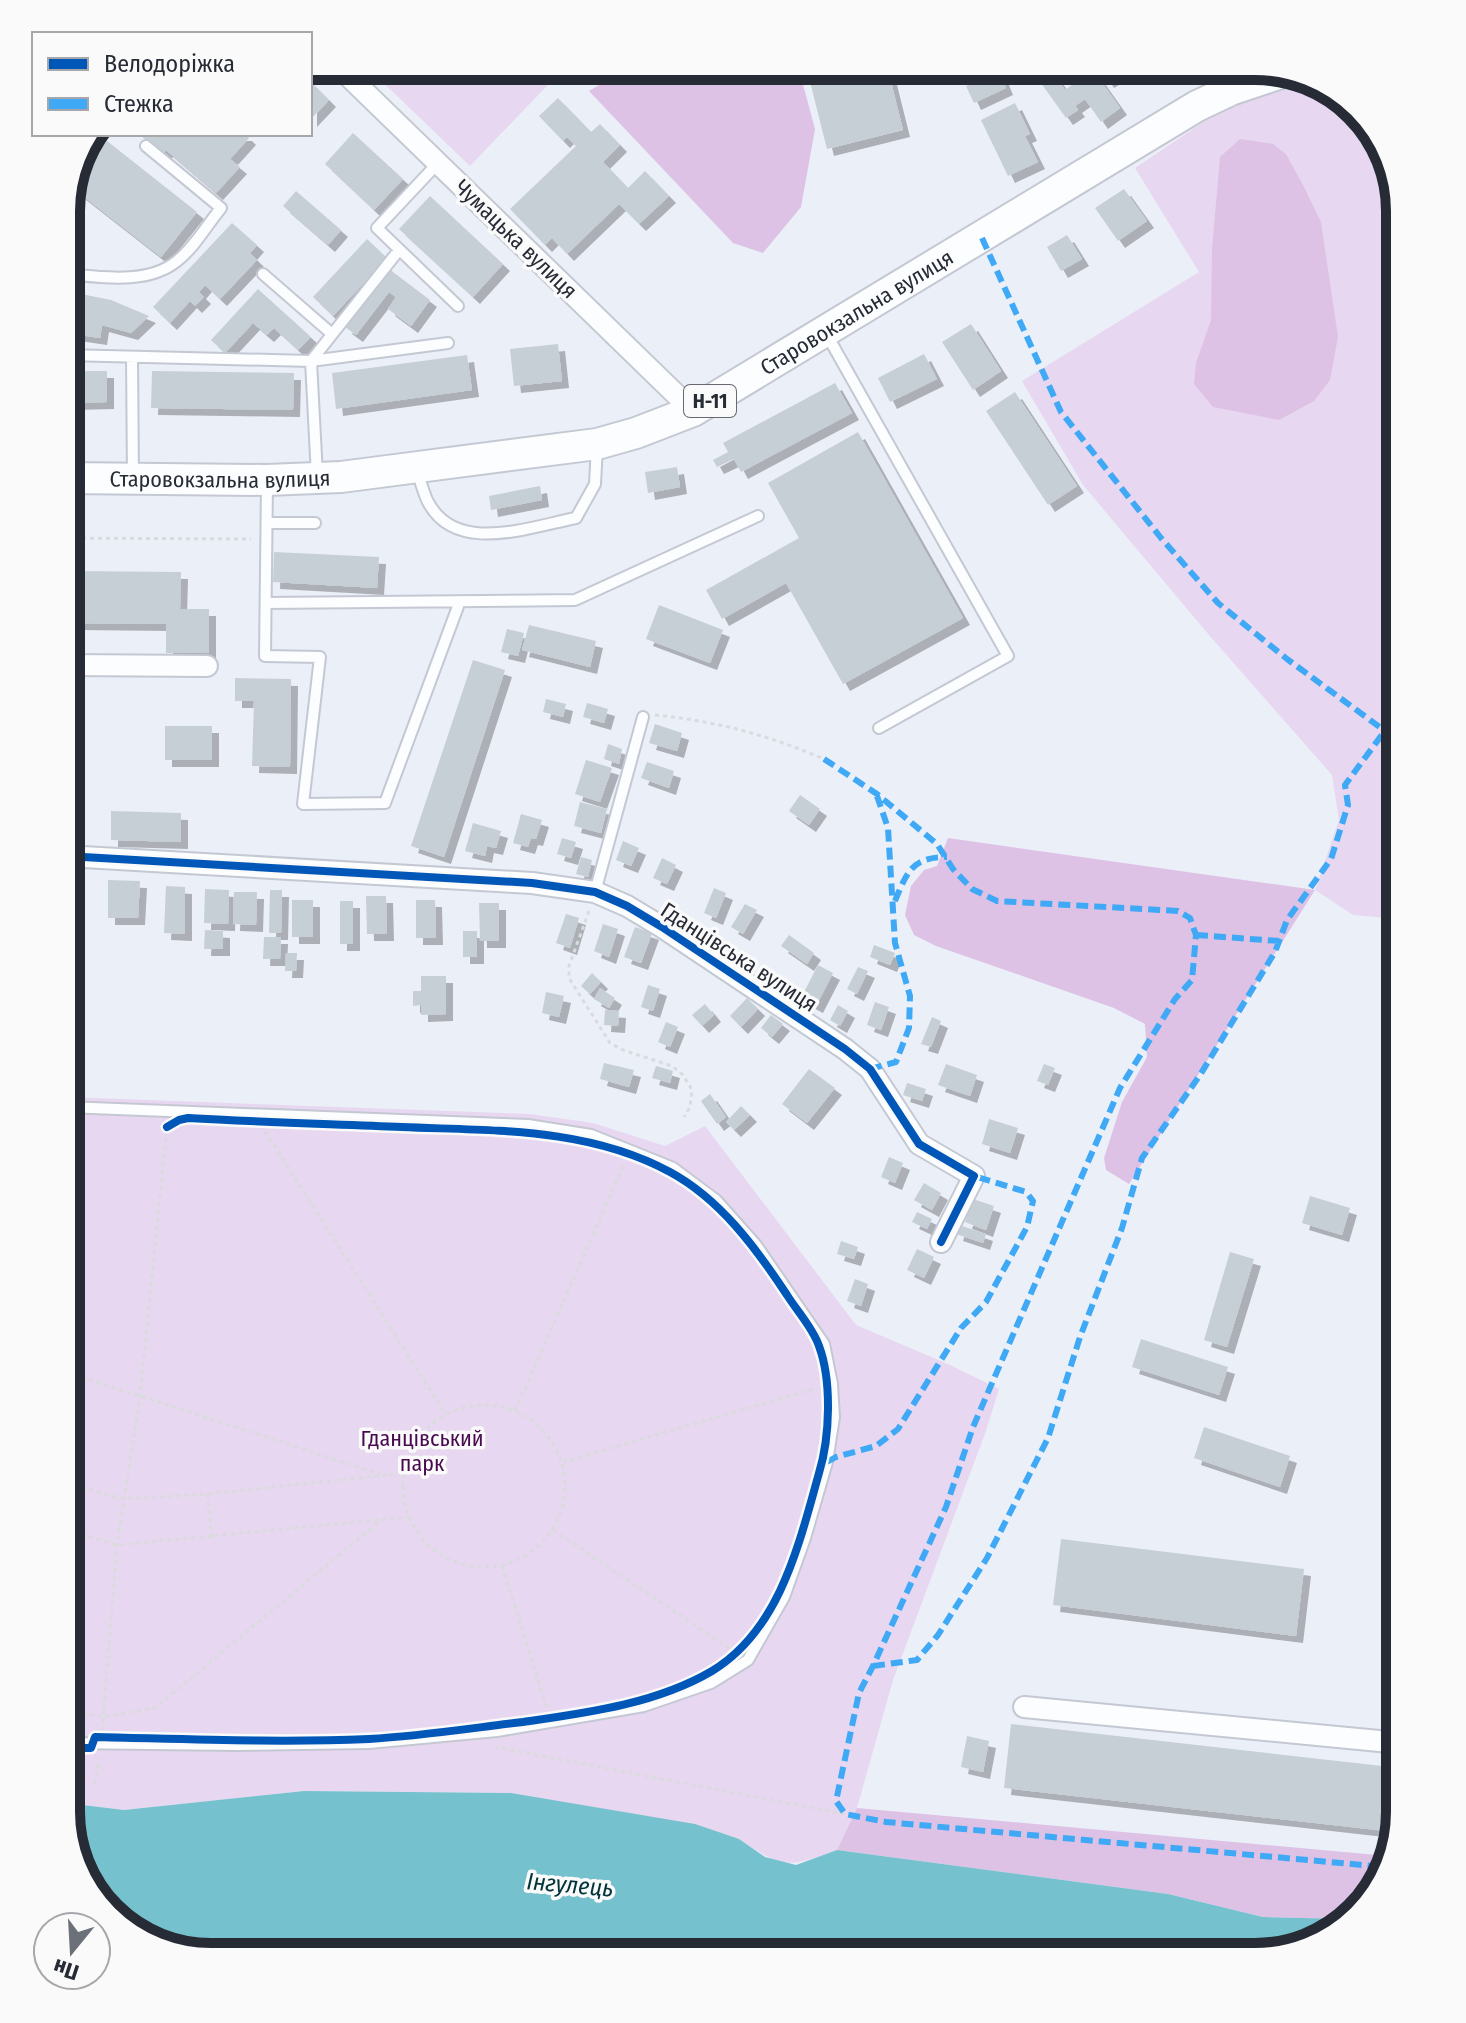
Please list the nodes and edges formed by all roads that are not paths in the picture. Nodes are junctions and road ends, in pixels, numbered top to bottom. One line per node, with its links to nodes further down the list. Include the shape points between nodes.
1 (352, 80): 4 (street, Чумацька вулиця)
2 (1260, 80): 9 (main road, Старовокзальна вулиця / Н-11, via 1197,106)
3 (146, 146): 7 (lane, via 221,208 178,261 165,269 121,280)
4 (438, 163): 5 (lane, via 377,228); 15 (street, Чумацька вулиця)
5 (399, 250): 8 (lane); 10 (lane)
6 (263, 274): 10 (lane)
7 (80, 276)
8 (458, 306)
9 (824, 330): 15 (main road, Старовокзальна вулиця / Н-11); 30 (lane, via 1008,656)
10 (332, 334): 14 (lane)
11 (448, 343): 14 (lane)
12 (80, 356): 13 (lane)
13 (132, 358): 14 (lane); 20 (lane)
14 (311, 361): 19 (lane)
15 (693, 411): 16 (main road, Старовокзальна вулиця / Н-11)
16 (597, 444): 17 (main road, Старовокзальна вулиця / Н-11); 17 (lane, via 595,484 576,518 485,535 454,529 428,503)
17 (416, 468): 19 (main road, Старовокзальна вулиця / Н-11)
18 (80, 478): 20 (main road, Старовокзальна вулиця / Н-11)
19 (317, 478): 21 (main road, Старовокзальна вулиця / Н-11)
20 (133, 479): 21 (main road, Старовокзальна вулиця / Н-11)
21 (267, 480): 23 (lane)
22 (758, 516): 25 (lane, via 575,600)
23 (267, 523): 24 (lane); 26 (lane)
24 (315, 523)
25 (460, 601): 26 (lane); 26 (lane, via 385,803 303,804 320,657 265,656)
26 (266, 603)
27 (80, 665): 28 (street)
28 (207, 666)
29 (643, 717): 32 (lane)
30 (879, 728)
31 (80, 857): 32 (street, Гданцівська вулиця, via 532,883)
32 (595, 892): 34 (street, Гданцівська вулиця, via 662,927 870,1069 919,1144 974,1176)
33 (80, 1107): 37 (lane, via 528,1125 591,1135 673,1168 716,1200 756,1245 824,1344 834,1417 827,1462 784,1597 748,1660 711,1683 644,1706 497,1731 369,1743)
34 (941, 1242)
35 (1024, 1707): 36 (street)
36 (1386, 1742)
37 (80, 1743)

